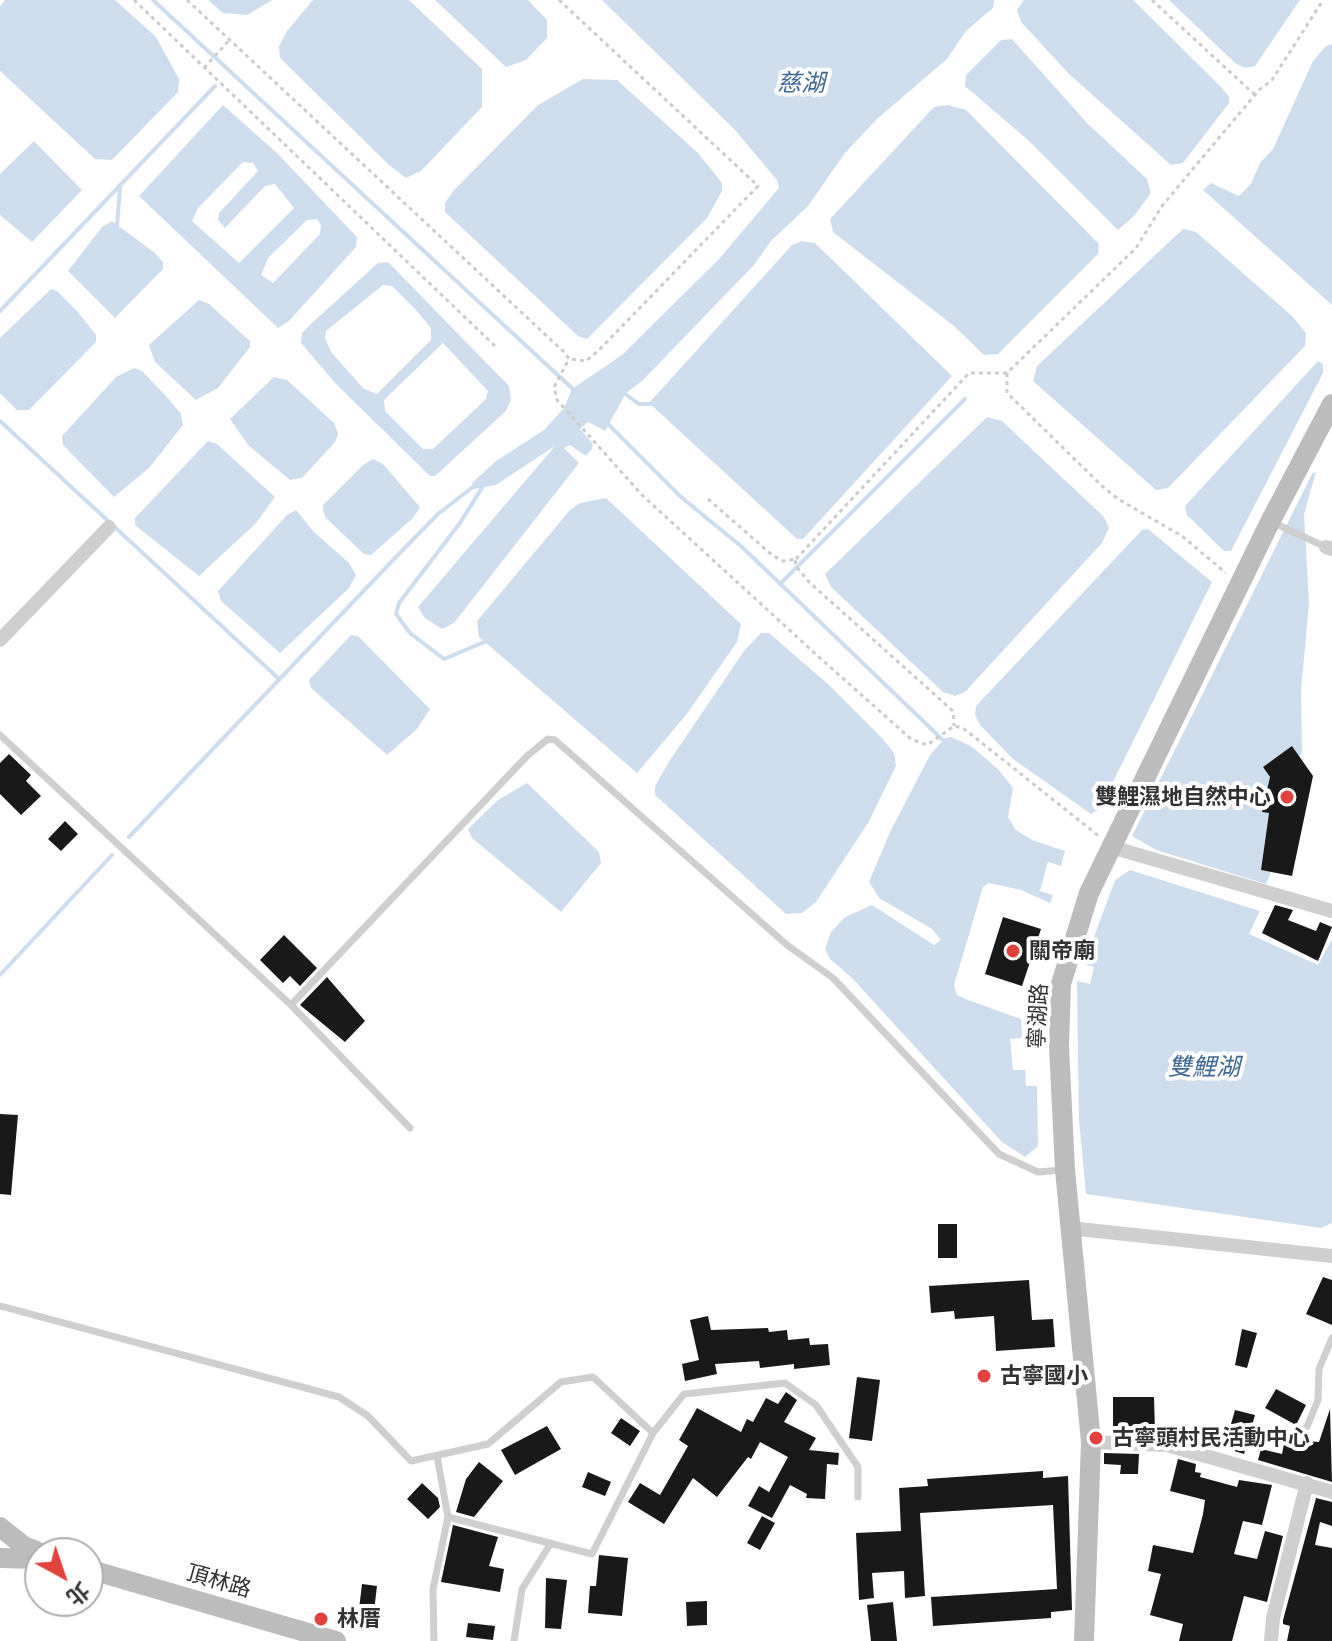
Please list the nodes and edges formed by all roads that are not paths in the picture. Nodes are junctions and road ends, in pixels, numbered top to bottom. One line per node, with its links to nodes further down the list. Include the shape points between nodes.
1 (1332, 404): 2 (main road, 寧湖路)
2 (1277, 524): 4 (lane); 7 (main road, 寧湖路, via 1239,585)
3 (109, 527): 5 (street)
4 (1329, 548)
5 (0, 640)
6 (0, 735): 9 (lane)
7 (1111, 847): 8 (street); 11 (main road, 寧湖路, via 1079,919 1061,984)
8 (1332, 911)
9 (291, 1005): 10 (lane); 11 (lane, via 527,756 548,739 555,740 787,945 833,978 999,1154 1038,1172)
10 (410, 1128)
11 (1065, 1170): 12 (main road, 寧湖路)
12 (1069, 1228): 13 (street); 18 (main road, 寧湖路)
13 (1332, 1256)
14 (0, 1306): 19 (lane, via 339,1397 368,1416 411,1461)
15 (1332, 1338): 17 (lane, via 1304,1434)
16 (653, 1433): 19 (lane, via 593,1377 561,1382 488,1444); 22 (lane, via 684,1394 785,1383 816,1405 858,1467); 25 (lane, via 592,1554)
17 (1286, 1433)
18 (1091, 1442): 20 (street, via 1167,1445); 33 (main road, 寧湖路)
19 (437, 1456): 23 (lane)
20 (1307, 1483): 21 (street); 34 (street)
21 (1332, 1492)
22 (858, 1497)
23 (448, 1517): 25 (lane); 31 (lane, via 433,1589)
24 (0, 1527): 26 (main road)
25 (551, 1543): 32 (lane, via 522,1589)
26 (24, 1546)
27 (24, 1557): 28 (main road)
28 (0, 1558)
29 (104, 1574): 30 (main road, 頂林路)
30 (336, 1641)
31 (434, 1641)
32 (514, 1641)
33 (1084, 1641)
34 (1271, 1641)

